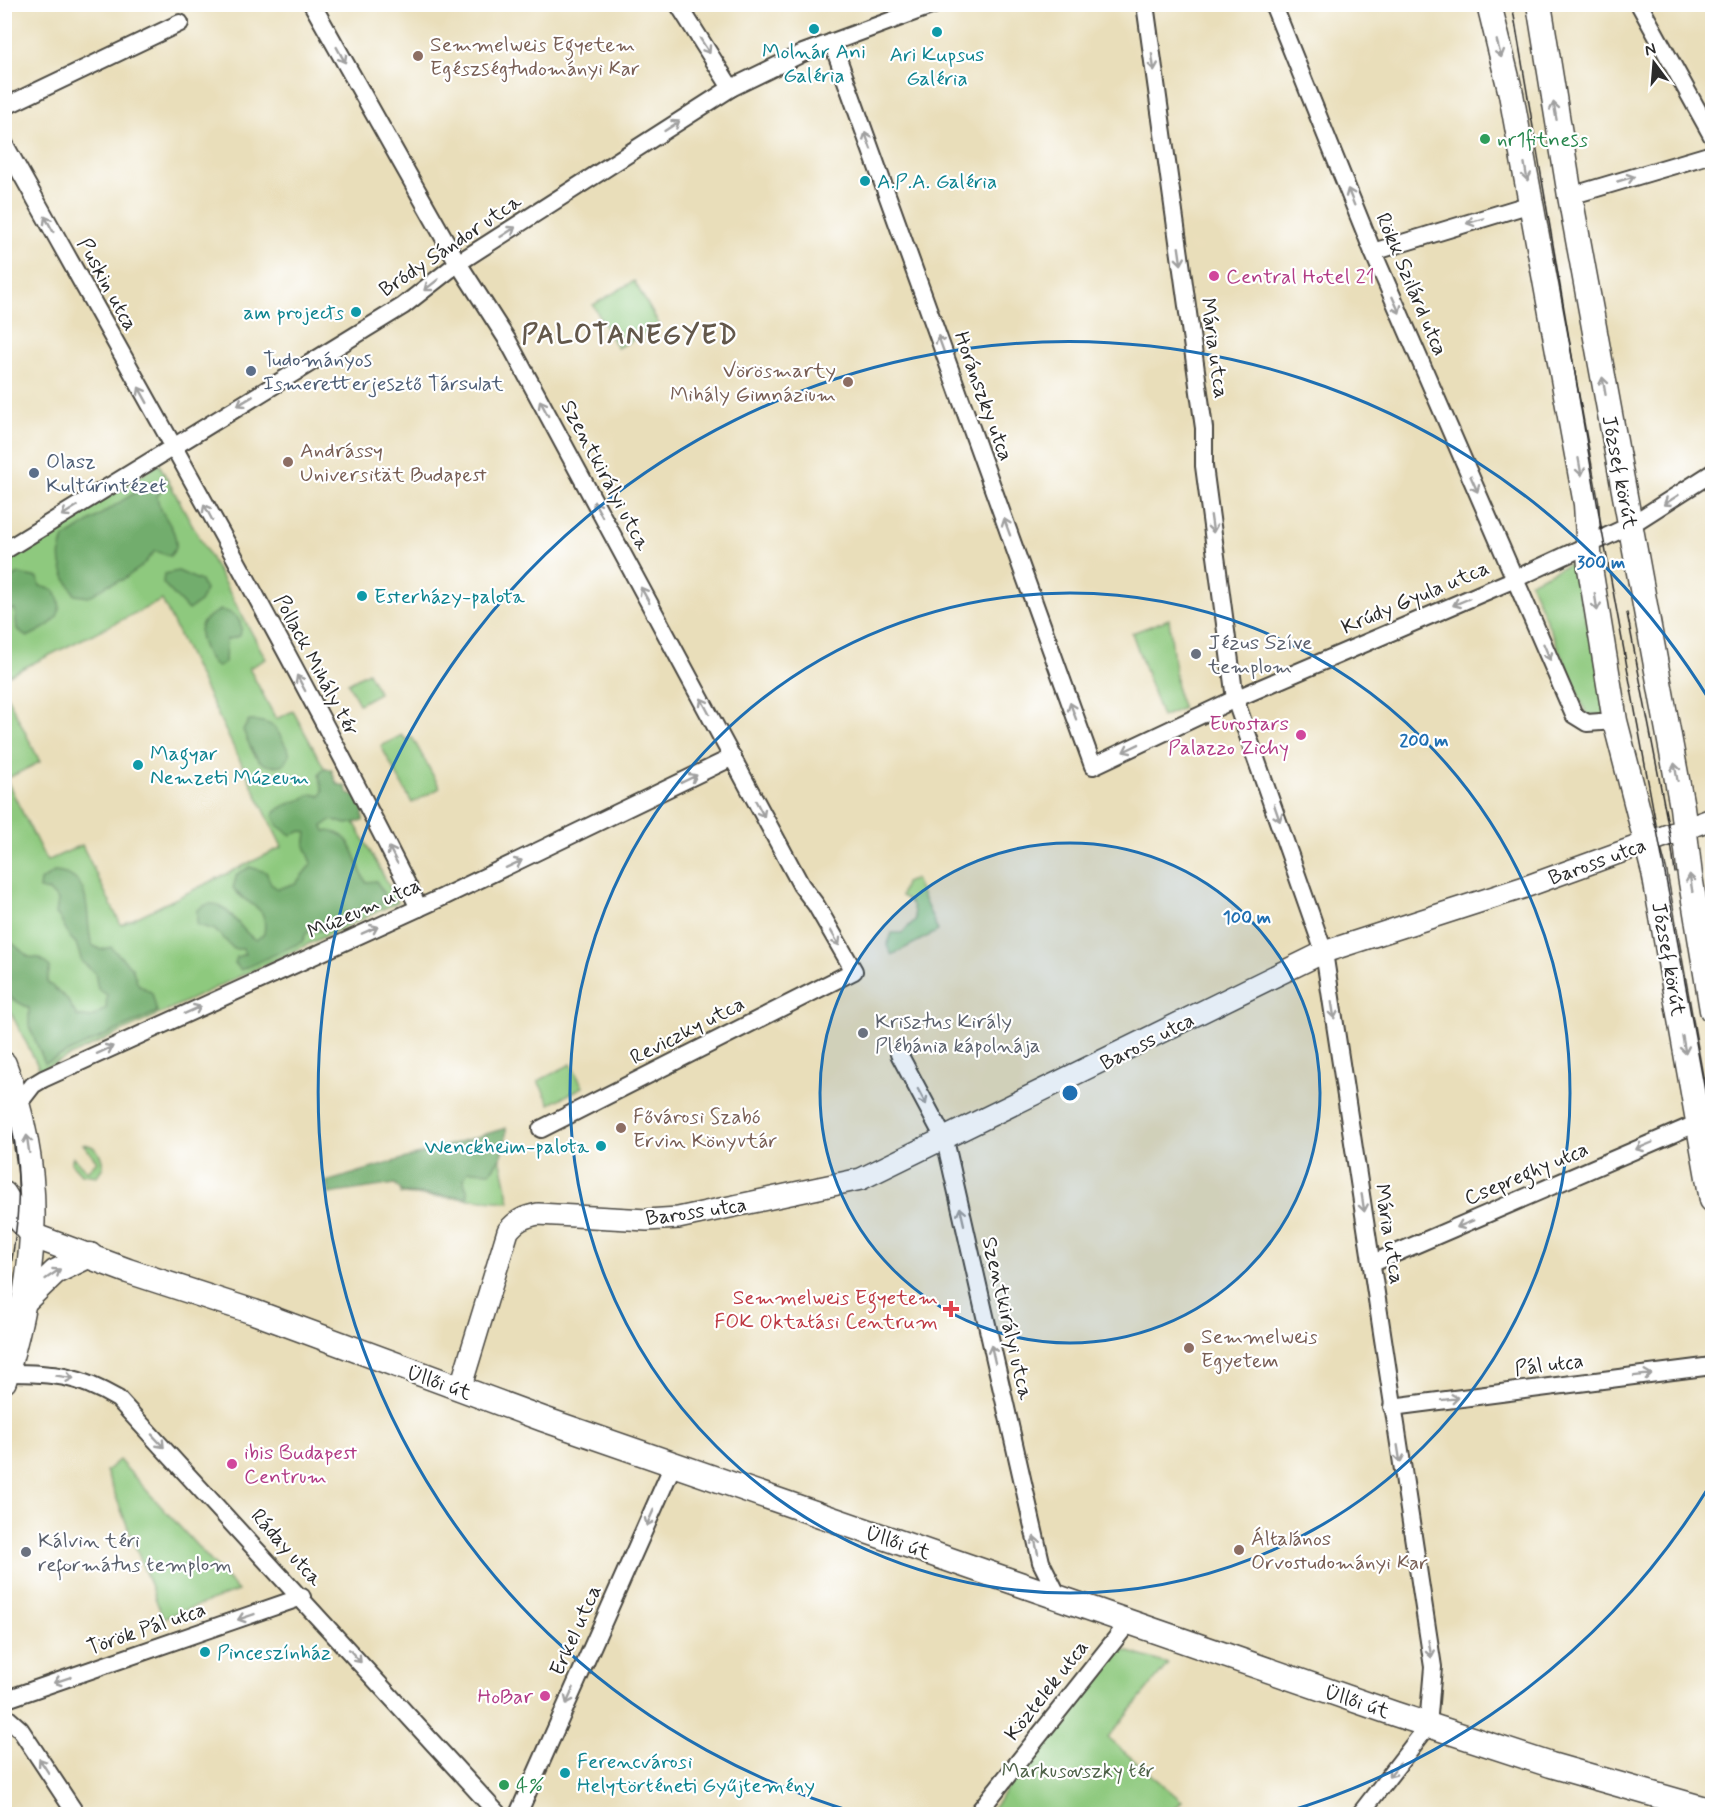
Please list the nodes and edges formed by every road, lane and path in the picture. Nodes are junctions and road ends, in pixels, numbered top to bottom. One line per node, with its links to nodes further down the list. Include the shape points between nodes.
1 (312, 4): 19 (street, Szentkirályi utca, one-way to 19)
2 (678, 4): 11 (street, one-way to 11)
3 (936, 4): 10 (street, Bródy Sándor utca)
4 (1145, 4): 26 (street, Mária utca, one-way to 26, via 1204,428 1204,466)
5 (1273, 4): 18 (street, Rökk Szilárd utca, one-way to 5)
6 (1489, 4): 17 (main road, József körút, one-way to 17)
7 (1639, 4): 13 (street)
8 (1542, 5): 16 (main road, József körút, one-way to 8, via 1542,32)
9 (180, 23): 12 (street)
10 (832, 42): 11 (street, Bródy Sándor utca); 29 (street, Horánszky utca, one-way to 10)
11 (731, 88): 19 (street, Bródy Sándor utca, one-way to 11)
12 (4, 107)
13 (1713, 136)
14 (4, 143): 20 (street, Puskin utca, one-way to 14)
15 (1713, 154): 16 (street, one-way to 15)
16 (1570, 196): 22 (main road, József körút, one-way to 16)
17 (1532, 204): 18 (street, one-way to 18); 23 (main road, József körút, one-way to 23)
18 (1373, 252): 25 (street, Rökk Szilárd utca, one-way to 25)
19 (458, 263): 20 (street, Bródy Sándor utca, one-way to 20, via 403,306); 28 (street, Szentkirályi utca, one-way to 19, via 508,341)
20 (172, 446): 24 (street, Bródy Sándor utca, one-way to 24); 33 (street, Pollack Mihály tér, one-way to 20)
21 (1713, 473): 22 (street, Krúdy Gyula utca, one-way to 22)
22 (1629, 526): 23 (street, Krúdy Gyula utca); 31 (main road, József körút, one-way to 22)
23 (1590, 544): 25 (street, Krúdy Gyula utca); 27 (main road, József körút, one-way to 27, via 1590,568)
24 (4, 551)
25 (1515, 579): 26 (street, Krúdy Gyula utca, one-way to 26); 27 (street, one-way to 27, via 1574,715 1587,723)
26 (1235, 699): 29 (street, Krúdy Gyula utca, one-way to 29); 34 (street, Mária utca, one-way to 34)
27 (1615, 721): 32 (main road, József körút)
28 (733, 757): 33 (street, Múzeum utca, one-way to 28); 35 (street, Szentkirályi utca, one-way to 35, via 801,885)
29 (1093, 766)
30 (1713, 819): 31 (street, Baross utca)
31 (1684, 830): 32 (street, Baross utca); 36 (main road, József körút, one-way to 31)
32 (1646, 843): 34 (street, Baross utca); 40 (main road, József körút, one-way to 40)
33 (419, 908): 39 (street, Múzeum utca, one-way to 33, via 33,1085 43,1079)
34 (1324, 952): 42 (street, Baross utca); 49 (street, Mária utca, one-way to 49)
35 (854, 970): 41 (street, Reviczky utca)
36 (1713, 1010)
37 (899, 1054): 42 (street, Szentkirályi utca, one-way to 42)
38 (4, 1064): 39 (main road)
39 (20, 1103): 43 (main road, one-way to 39)
40 (1698, 1123): 45 (main road, József körút); 49 (street, Csepreghy utca, one-way to 49)
41 (541, 1129)
42 (945, 1140): 53 (street, Baross utca, via 861,1179 789,1196 668,1218 538,1214 516,1221 508,1231); 57 (street, Szentkirályi utca, one-way to 42, via 1041,1562)
43 (32, 1186): 47 (main road); 48 (main road, via 38,1207 48,1221)
44 (4, 1194): 47 (main road)
45 (1713, 1200)
46 (4, 1222): 47 (street)
47 (34, 1236): 48 (main road); 50 (main road)
48 (90, 1255): 50 (main road, one-way to 48, via 50,1275); 53 (main road, Üllői út)
49 (1373, 1263): 54 (street, Mária utca)
50 (24, 1302): 52 (main road)
51 (1713, 1366): 54 (street, Pál utca, one-way to 51)
52 (6, 1377): 56 (street, Ráday utca, one-way to 56, via 70,1377 89,1382 118,1399)
53 (460, 1389): 55 (main road, Üllői út)
54 (1392, 1407): 61 (street, Mária utca, one-way to 61, via 1433,1668)
55 (673, 1465): 57 (main road, Üllői út); 66 (street, Erkel utca, one-way to 66)
56 (302, 1598): 59 (street, Török Pál utca, one-way to 59); 65 (street, Ráday utca, one-way to 65)
57 (1059, 1598): 58 (main road, Üllői út)
58 (1129, 1622): 61 (main road, Üllői út); 67 (street, Köztelek utca)
59 (4, 1700)
60 (4, 1715): 64 (street, one-way to 60, via 20,1729)
61 (1428, 1726): 62 (main road, Üllői út); 68 (street, one-way to 68)
62 (1677, 1808): 63 (main road, Üllői út)
63 (1713, 1810)
64 (76, 1815)
65 (498, 1815)
66 (518, 1815)
67 (976, 1815)
68 (1360, 1815)

